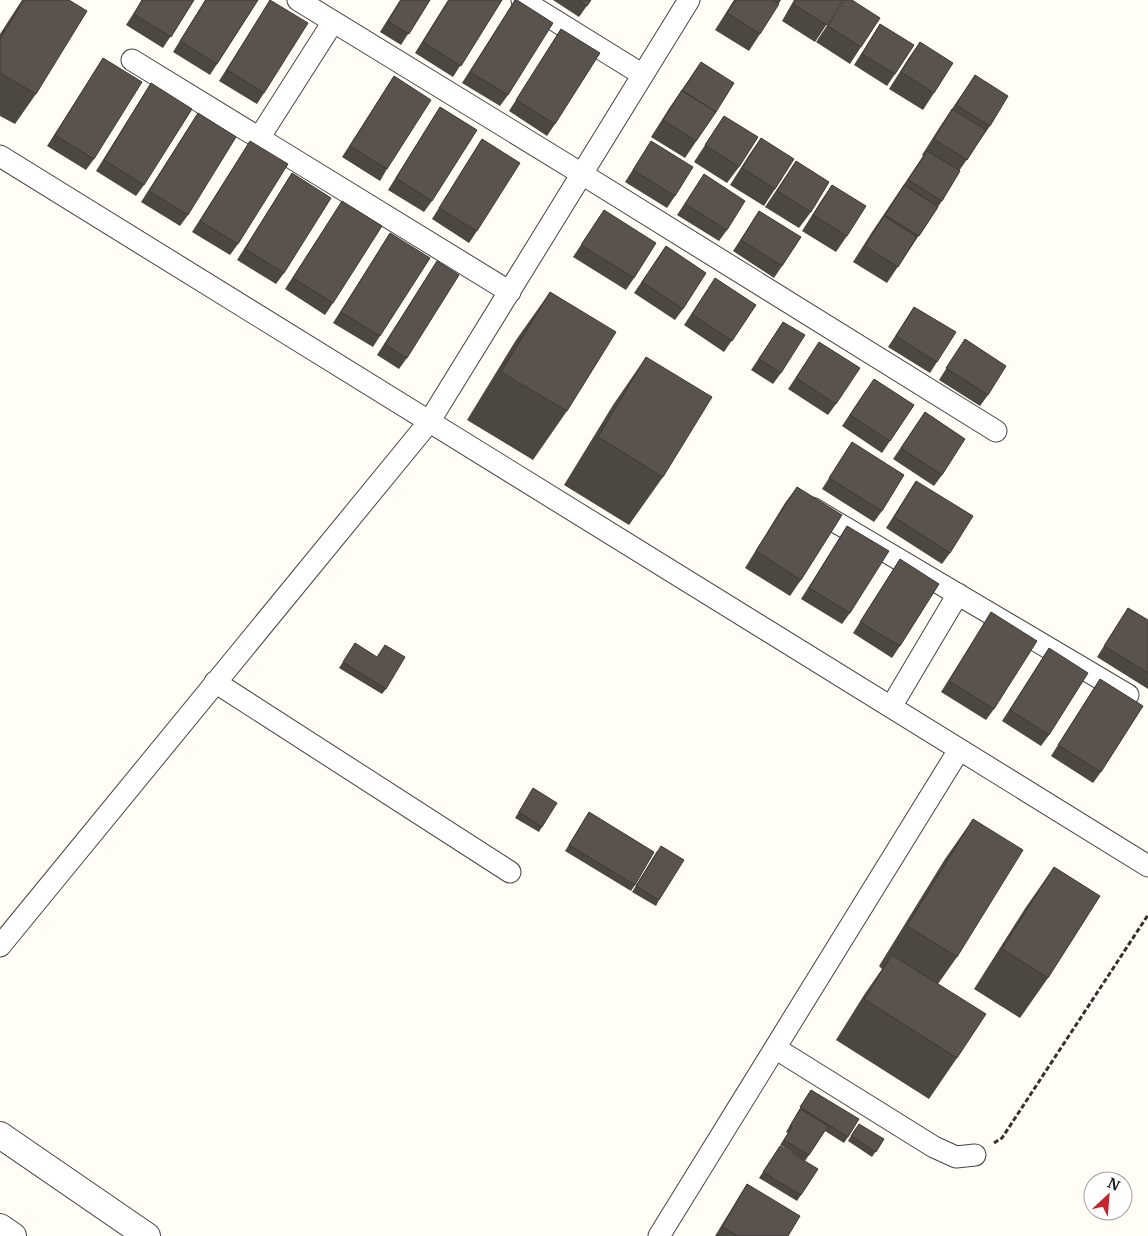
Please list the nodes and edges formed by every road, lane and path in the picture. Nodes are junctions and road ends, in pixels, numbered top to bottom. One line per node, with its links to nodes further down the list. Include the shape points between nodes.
1 (298, 0): 4 (street)
2 (522, 0): 6 (street)
3 (689, 0): 6 (street)
4 (333, 22): 7 (street); 9 (street)
5 (132, 60): 7 (street)
6 (643, 75): 9 (street)
7 (259, 138): 10 (street)
8 (0, 156): 11 (street)
9 (582, 174): 10 (street); 12 (street)
10 (510, 292): 11 (street)
11 (429, 422): 15 (street); 17 (street)
12 (996, 430)
13 (792, 496): 14 (street)
14 (958, 594): 16 (street); 17 (street)
15 (215, 682): 20 (street); 22 (street)
16 (1128, 695)
17 (891, 707): 18 (street)
18 (959, 750): 19 (street); 23 (street)
19 (1148, 866)
20 (510, 872)
21 (1148, 915): 25 (path, via 1002,1138)
22 (0, 946)
23 (775, 1048): 25 (street, via 934,1147 956,1157); 29 (street)
24 (0, 1135): 28 (street)
25 (975, 1155)
26 (0, 1227): 27 (street)
27 (14, 1236)
28 (147, 1236)
29 (660, 1236)

